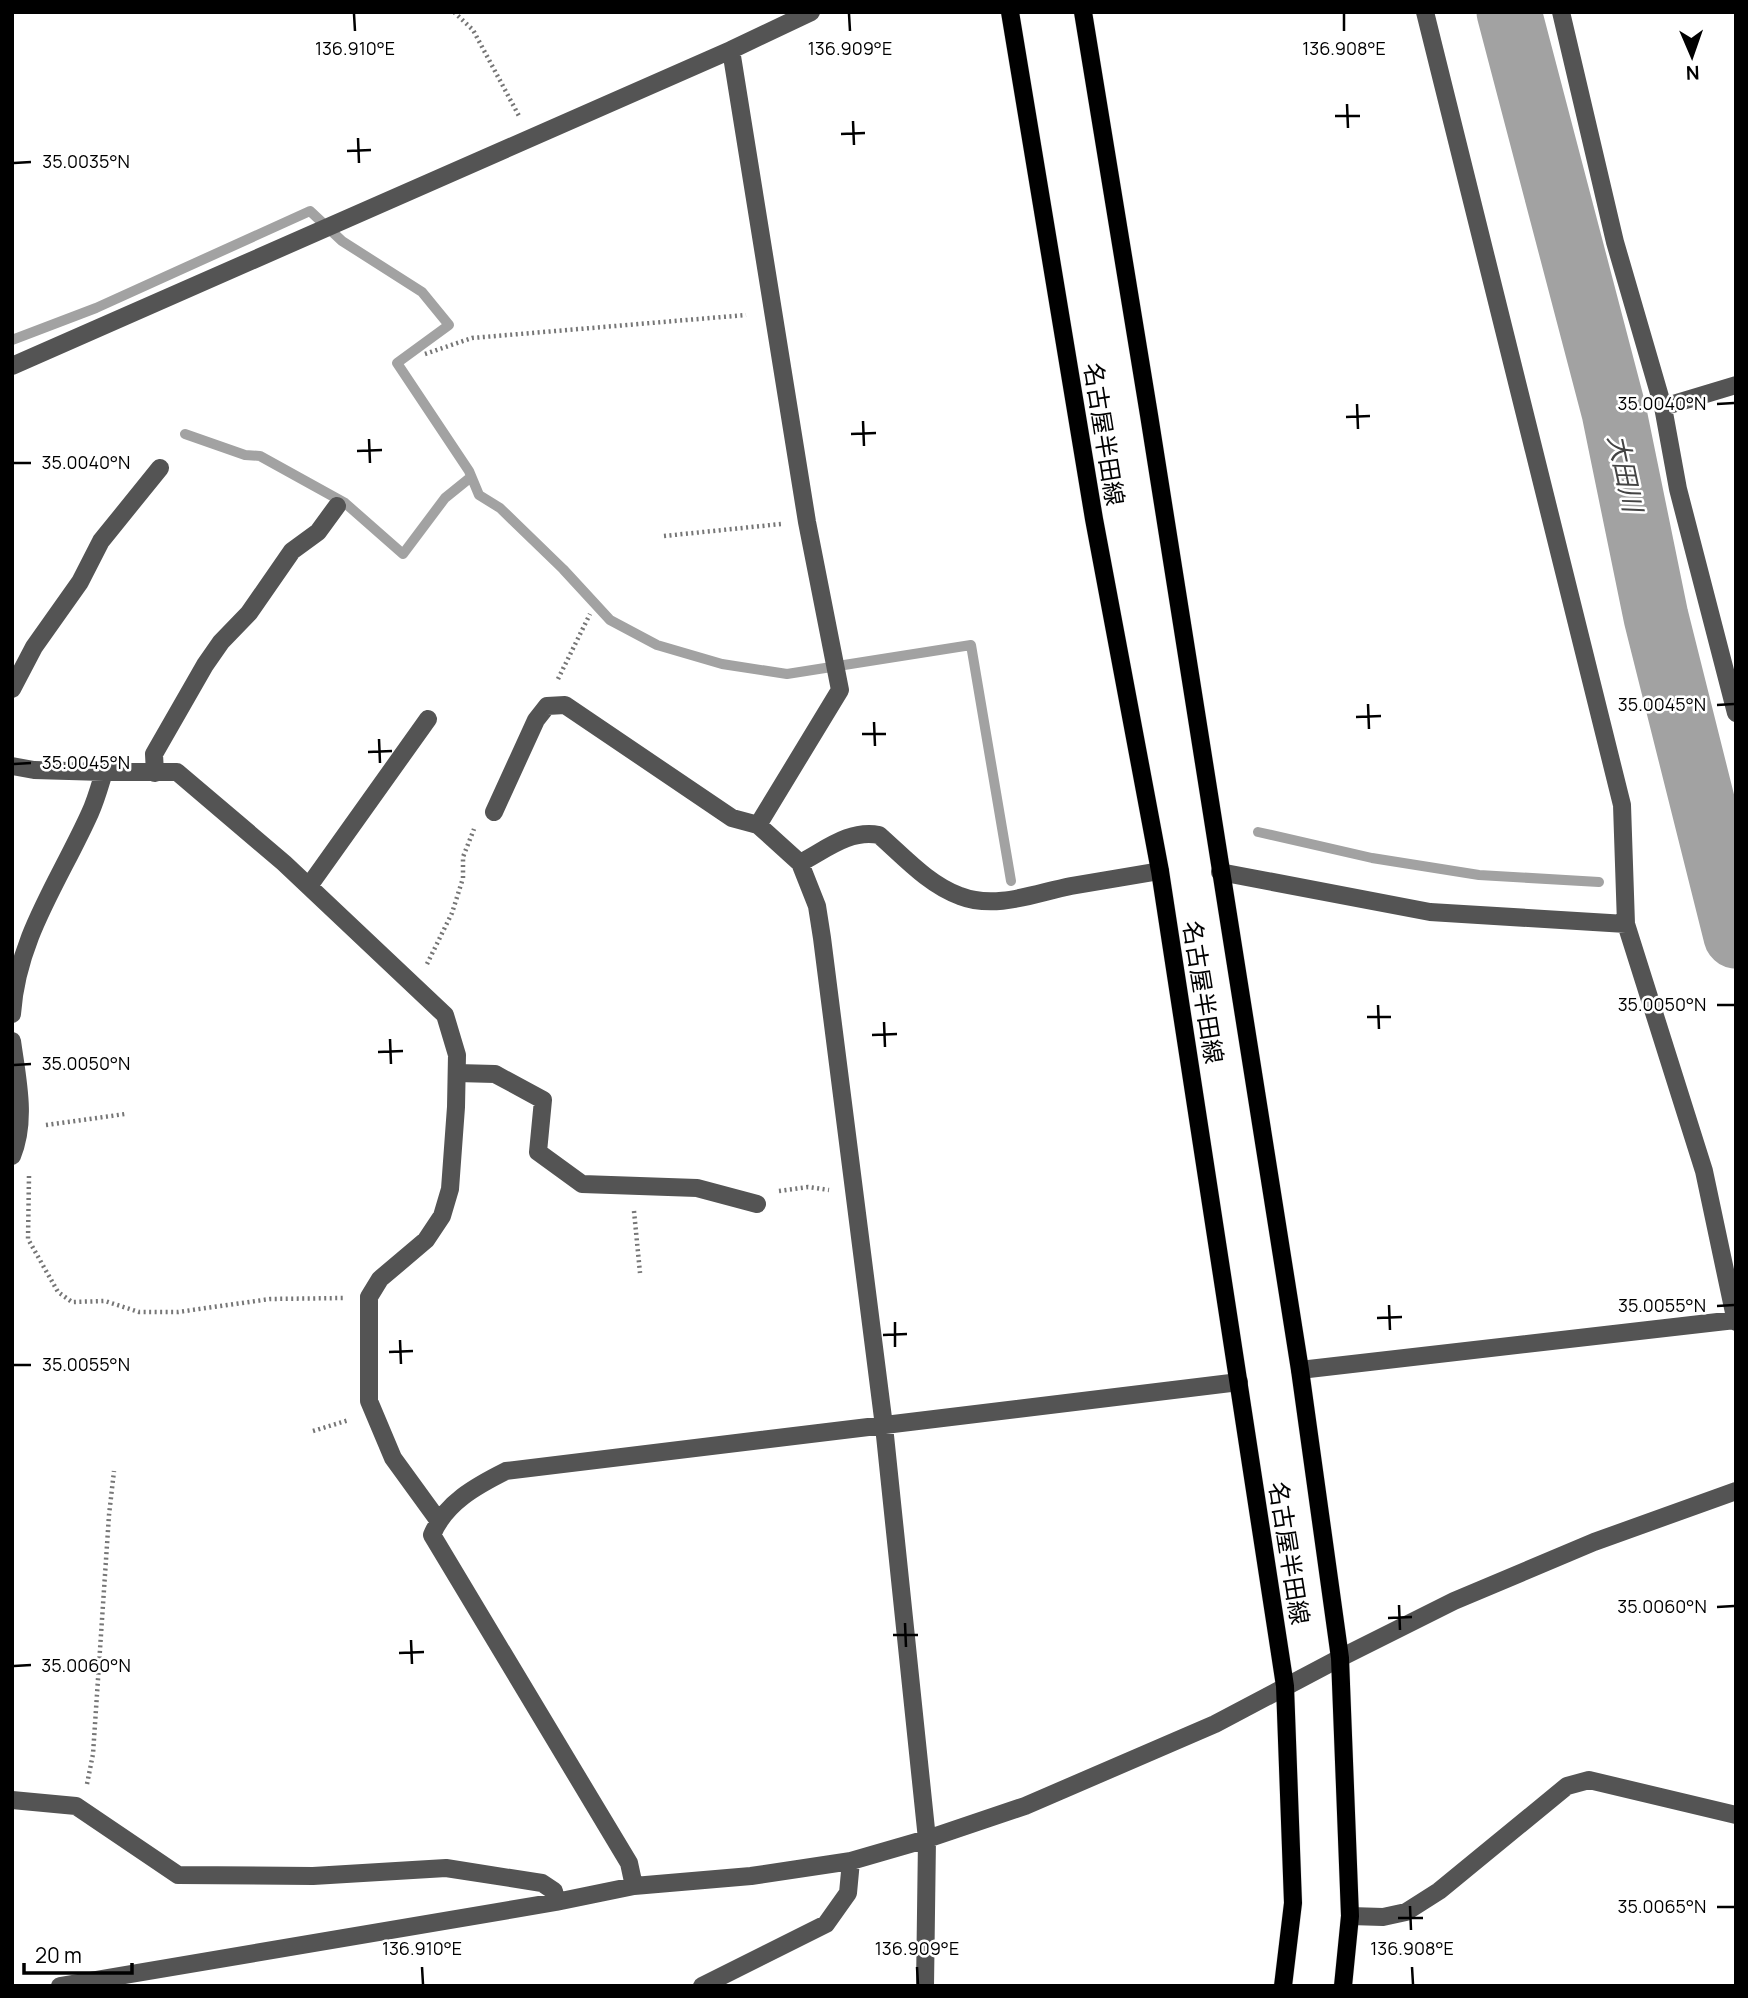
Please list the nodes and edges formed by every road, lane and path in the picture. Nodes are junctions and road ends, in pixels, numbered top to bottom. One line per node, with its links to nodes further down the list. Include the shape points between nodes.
1 (454, 12): 8 (path, via 473,30)
2 (811, 12): 7 (street)
3 (1010, 12): 29 (main road, 名古屋半田線, via 1094,519)
4 (1083, 12): 30 (main road, 名古屋半田線)
5 (1425, 12): 32 (street, via 1622,805)
6 (1561, 12): 13 (street, via 1615,242)
7 (732, 50): 8 (street); 9 (street)
8 (531, 138): 11 (street)
9 (775, 313): 10 (path, via 472,338); 16 (street)
10 (425, 355)
11 (12, 366)
12 (1736, 385): 13 (street)
13 (1663, 407): 21 (street, via 1678,489)
14 (160, 468): 19 (street, via 101,541)
15 (337, 506): 25 (street, via 318,532 292,551 205,665 154,754)
16 (807, 522): 17 (path); 27 (street, via 840,690)
17 (664, 536)
18 (590, 614): 20 (path, via 554,688)
19 (12, 689)
20 (553, 706): 26 (street, via 547,706 536,720); 27 (street, via 565,705 732,818)
21 (1736, 713)
22 (428, 719): 31 (street)
23 (12, 766): 24 (street)
24 (104, 772): 25 (street); 34 (street, via 91,812 31,931 20,962)
25 (155, 773): 31 (street, via 177,772)
26 (494, 812): 33 (path, via 481,810 463,857 463,878 452,913)
27 (758, 825): 28 (street)
28 (800, 863): 29 (street, via 852,835 879,835 939,886 982,902); 40 (street, via 817,905)
29 (1160, 871): 47 (main road, 名古屋半田線)
30 (1220, 872): 32 (street, via 1430,912); 46 (main road, 名古屋半田線)
31 (309, 886): 33 (street)
32 (1626, 924): 45 (street, via 1704,1171)
33 (416, 987): 36 (street, via 445,1015 457,1055)
34 (12, 1014)
35 (12, 1041): 38 (street)
36 (457, 1073): 41 (street, via 495,1074 543,1100 538,1152 582,1184); 44 (street, via 450,1189 442,1216 426,1240 380,1279)
37 (125, 1114): 38 (path)
38 (19, 1127): 39 (street)
39 (14, 1152): 44 (path, via 20,1149 29,1174 28,1239 58,1292 72,1302 105,1301 139,1312 178,1312 270,1299)
40 (854, 1185): 42 (path, via 763,1194); 49 (street)
41 (632, 1186): 42 (street, via 697,1188); 43 (path)
42 (757, 1203)
43 (639, 1273)
44 (369, 1297): 48 (street, via 369,1401)
45 (1736, 1321): 46 (street)
46 (1300, 1370): 54 (main road, 名古屋半田線)
47 (1239, 1382): 49 (street); 55 (main road, 名古屋半田線)
48 (374, 1412): 50 (path); 53 (street, via 393,1458)
49 (884, 1426): 53 (street, via 506,1471 472,1488); 59 (street)
50 (313, 1431)
51 (114, 1471): 57 (path, via 93,1754)
52 (1736, 1491): 54 (street, via 1454,1601)
53 (438, 1520): 61 (street, via 432,1535 629,1863)
54 (1340, 1658): 55 (street); 63 (main road, 名古屋半田線)
55 (1285, 1686): 59 (street, via 1215,1724 1109,1771); 67 (main road, 名古屋半田線, via 1293,1903)
56 (12, 1800): 57 (street)
57 (76, 1807): 62 (street, via 178,1875 313,1876 446,1868 542,1883 554,1891)
58 (1736, 1815): 63 (street, via 1588,1780 1567,1786 1439,1891 1406,1912)
59 (927, 1839): 60 (street); 66 (street)
60 (851, 1861): 61 (street); 65 (street, via 848,1893 826,1924)
61 (634, 1886): 62 (street)
62 (556, 1902): 64 (street)
63 (1350, 1916): 68 (main road, 名古屋半田線)
64 (60, 1986)
65 (702, 1986)
66 (925, 1986)
67 (1283, 1986)
68 (1343, 1986)

